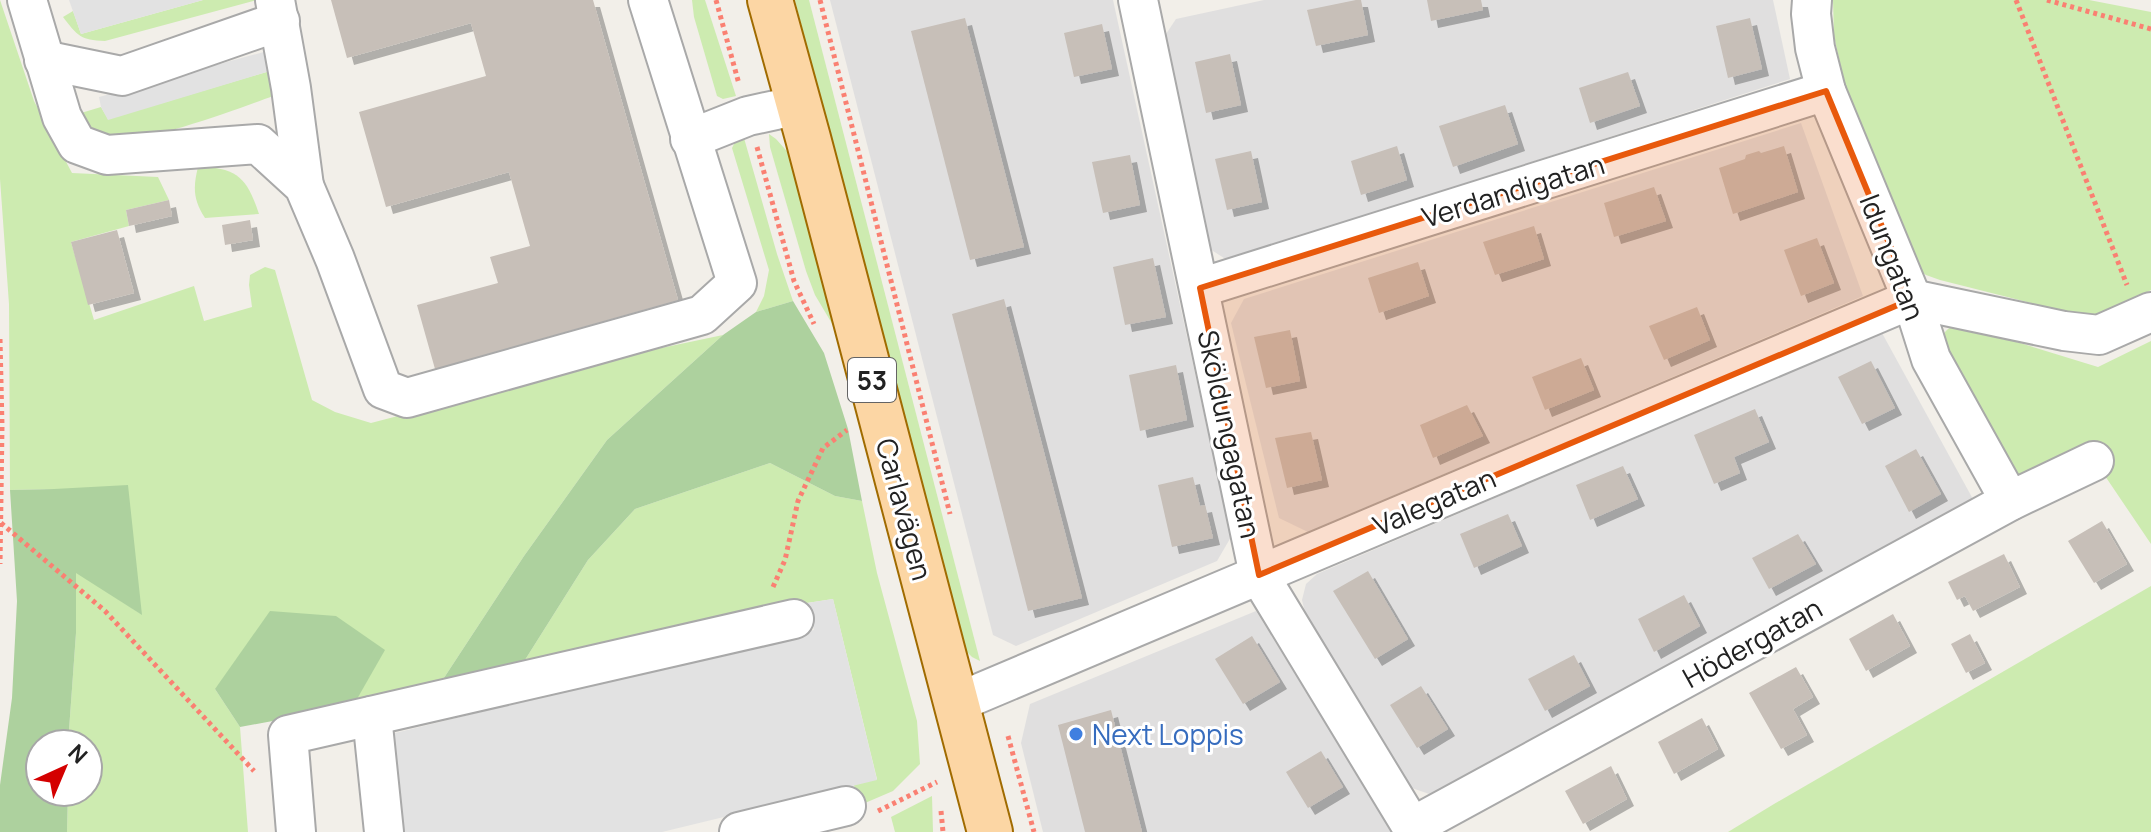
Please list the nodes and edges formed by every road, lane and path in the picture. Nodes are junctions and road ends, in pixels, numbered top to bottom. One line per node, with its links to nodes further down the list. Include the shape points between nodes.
1 (27, 0): 12 (street)
2 (648, 0): 16 (street)
3 (716, 0): 15 (path)
4 (770, 0): 14 (main road, Carlavägen / 53)
5 (820, 0): 26 (path)
6 (1812, 0): 13 (street, Idungatan, via 1815,48)
7 (2016, 0): 20 (path)
8 (2047, 0): 11 (path)
9 (1147, 2): 18 (street, Sköldungagatan)
10 (278, 10): 12 (street, via 122,76); 17 (street)
11 (2151, 29)
12 (44, 60): 17 (street, via 62,117 77,144 107,155 258,144)
13 (1826, 91): 18 (street, Verdandigatan); 19 (street, Idungatan)
14 (799, 105): 15 (street); 32 (main road, Carlavägen / 53)
15 (748, 116): 16 (street); 21 (path, via 794,281)
16 (690, 139): 17 (street, via 737,283 702,315 407,398 383,389)
17 (304, 186)
18 (1200, 288): 29 (street, Sköldungagatan)
19 (1912, 299): 20 (street, via 2099,335); 25 (street, Idungatan, via 1931,359); 29 (street, Valegatan)
20 (2146, 315)
21 (818, 332)
22 (0, 339): 27 (path)
23 (857, 423): 31 (path, via 823,448 798,501 785,560)
24 (2094, 461): 25 (street, Hödergatan)
25 (2010, 501): 37 (street, Hödergatan)
26 (952, 519)
27 (1, 523): 28 (path); 34 (path, via 105,611 257,774)
28 (0, 564)
29 (1259, 575): 32 (street, Valegatan); 37 (street, Sköldungagatan)
30 (794, 619): 31 (street)
31 (755, 629): 33 (street)
32 (975, 695): 41 (main road, Carlavägen / 53); 42 (path)
33 (372, 716): 34 (street, via 288,735); 39 (street)
34 (292, 781): 38 (street)
35 (938, 781): 36 (path, via 861,820)
36 (846, 806): 40 (street)
37 (1413, 829)
38 (296, 832)
39 (384, 832)
40 (739, 832)
41 (990, 832)
42 (1034, 832)

